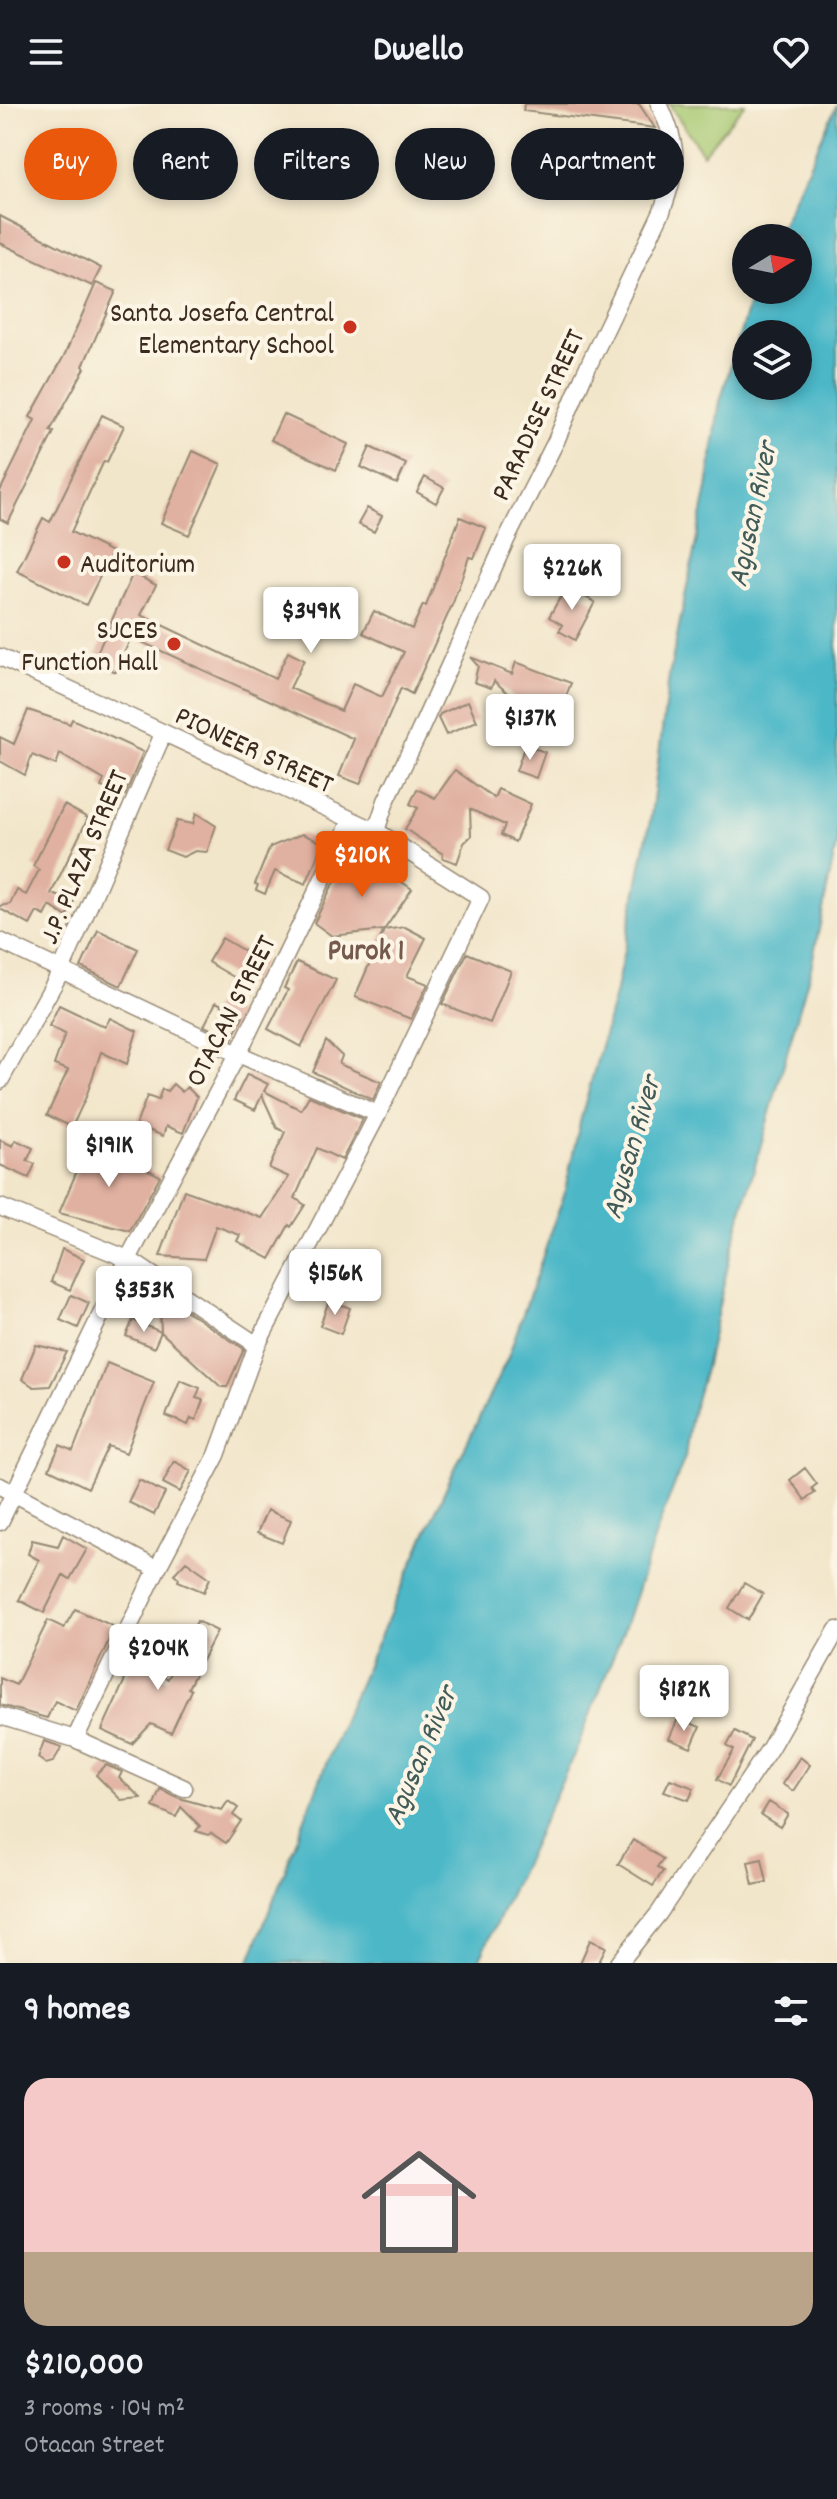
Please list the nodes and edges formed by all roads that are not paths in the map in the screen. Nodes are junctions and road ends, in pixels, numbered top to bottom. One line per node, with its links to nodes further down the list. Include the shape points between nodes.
1 (659, 104): 5 (street, PARADISE STREET, via 676,155 662,211)
2 (0, 657): 3 (street, PIONEER STREET)
3 (163, 734): 4 (street, PIONEER STREET); 7 (street, J.P. PLAZA STREET)
4 (351, 821): 5 (street, PIONEER STREET); 8 (street, OTACAN STREET)
5 (376, 831): 10 (street, PIONEER STREET, via 481,898)
6 (0, 941): 7 (street)
7 (61, 971): 8 (street); 9 (street, J.P. PLAZA STREET)
8 (238, 1054): 10 (street); 12 (street, OTACAN STREET)
9 (0, 1081)
10 (378, 1114): 13 (street)
11 (0, 1207): 12 (street)
12 (128, 1259): 13 (street); 14 (street, OTACAN STREET)
13 (257, 1345): 16 (street, via 217,1455)
14 (8, 1489): 15 (street, OTACAN STREET); 16 (street)
15 (0, 1522)
16 (157, 1569): 19 (street)
17 (837, 1630): 21 (street, via 770,1748)
18 (0, 1716): 19 (street)
19 (75, 1739): 20 (street)
20 (184, 1788)
21 (619, 1963)

